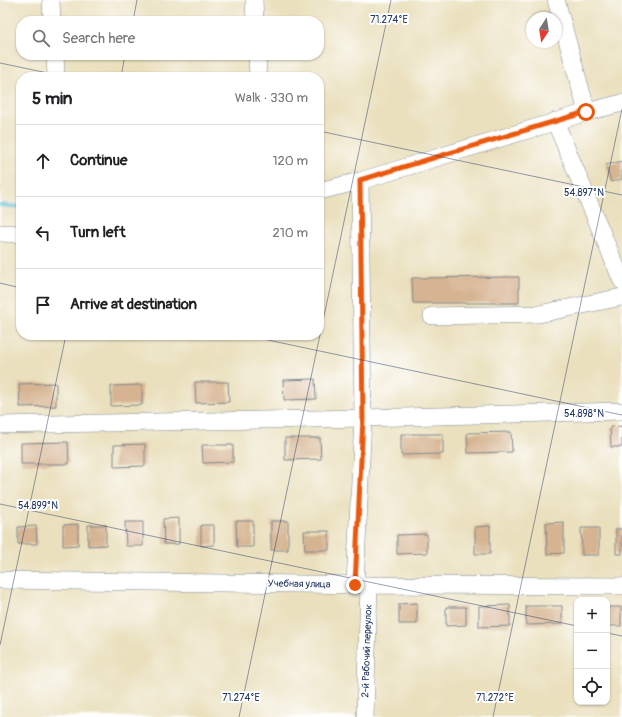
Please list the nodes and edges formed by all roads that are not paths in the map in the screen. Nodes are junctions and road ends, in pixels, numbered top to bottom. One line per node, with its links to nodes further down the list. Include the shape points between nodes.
1 (51, 0): 4 (street)
2 (254, 0): 5 (street)
3 (556, 0): 11 (street)
4 (52, 16)
5 (255, 16)
6 (55, 60): 8 (street)
7 (257, 60): 9 (street)
8 (56, 72)
9 (258, 72)
10 (622, 104): 11 (street)
11 (586, 112): 12 (street)
12 (555, 121): 13 (street); 17 (street)
13 (360, 180): 14 (street); 21 (street, 2-й Рабочий переулок)
14 (324, 190)
15 (0, 233): 16 (street)
16 (16, 234)
17 (622, 281)
18 (622, 297): 19 (street, via 539,314)
19 (432, 316)
20 (622, 411): 21 (street)
21 (363, 418): 22 (street); 24 (street, 2-й Рабочий переулок)
22 (0, 425)
23 (0, 580): 24 (street, Учебная улица)
24 (362, 585): 25 (street, Учебная улица); 26 (street, 2-й Рабочий переулок)
25 (622, 586)
26 (365, 717)

